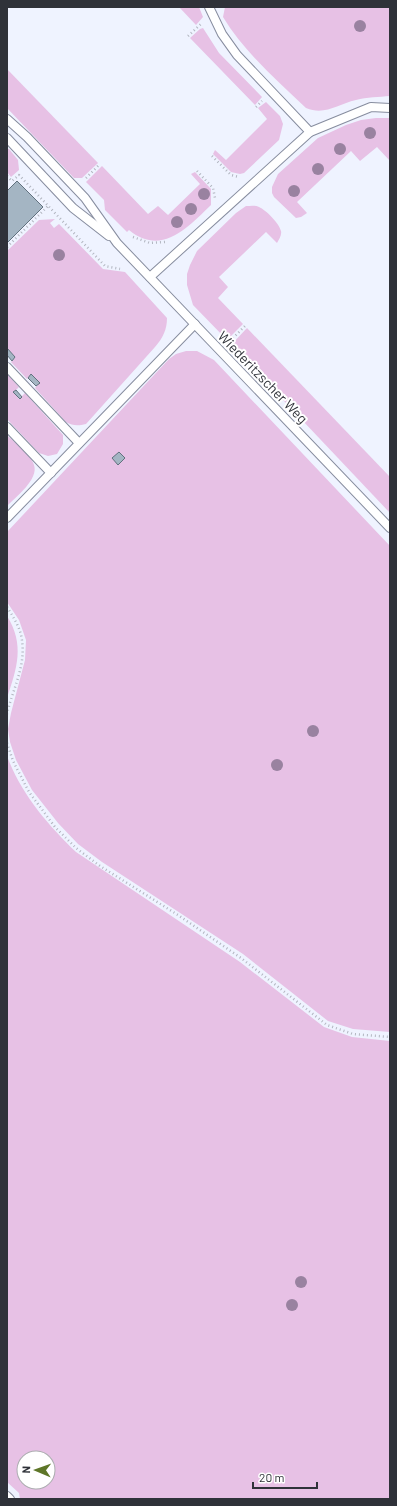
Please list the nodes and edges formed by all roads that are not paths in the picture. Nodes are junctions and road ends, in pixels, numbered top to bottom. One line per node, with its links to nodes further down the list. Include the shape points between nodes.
1 (210, 7): 4 (lane, via 222,34 237,55)
2 (390, 108): 4 (lane, via 370,107)
3 (7, 119): 6 (lane, Wiederitzscher Weg, via 85,198)
4 (310, 132): 7 (lane)
5 (7, 138): 6 (lane, Wiederitzscher Weg, via 73,208)
6 (117, 243): 7 (lane, Wiederitzscher Weg)
7 (150, 277): 8 (lane, Wiederitzscher Weg)
8 (195, 324): 11 (lane); 14 (lane, Wiederitzscher Weg)
9 (7, 367): 11 (lane)
10 (7, 427): 12 (lane)
11 (79, 443): 12 (lane)
12 (51, 473): 13 (lane)
13 (7, 518)
14 (390, 528)
15 (7, 1496): 16 (lane)
16 (10, 1499)

